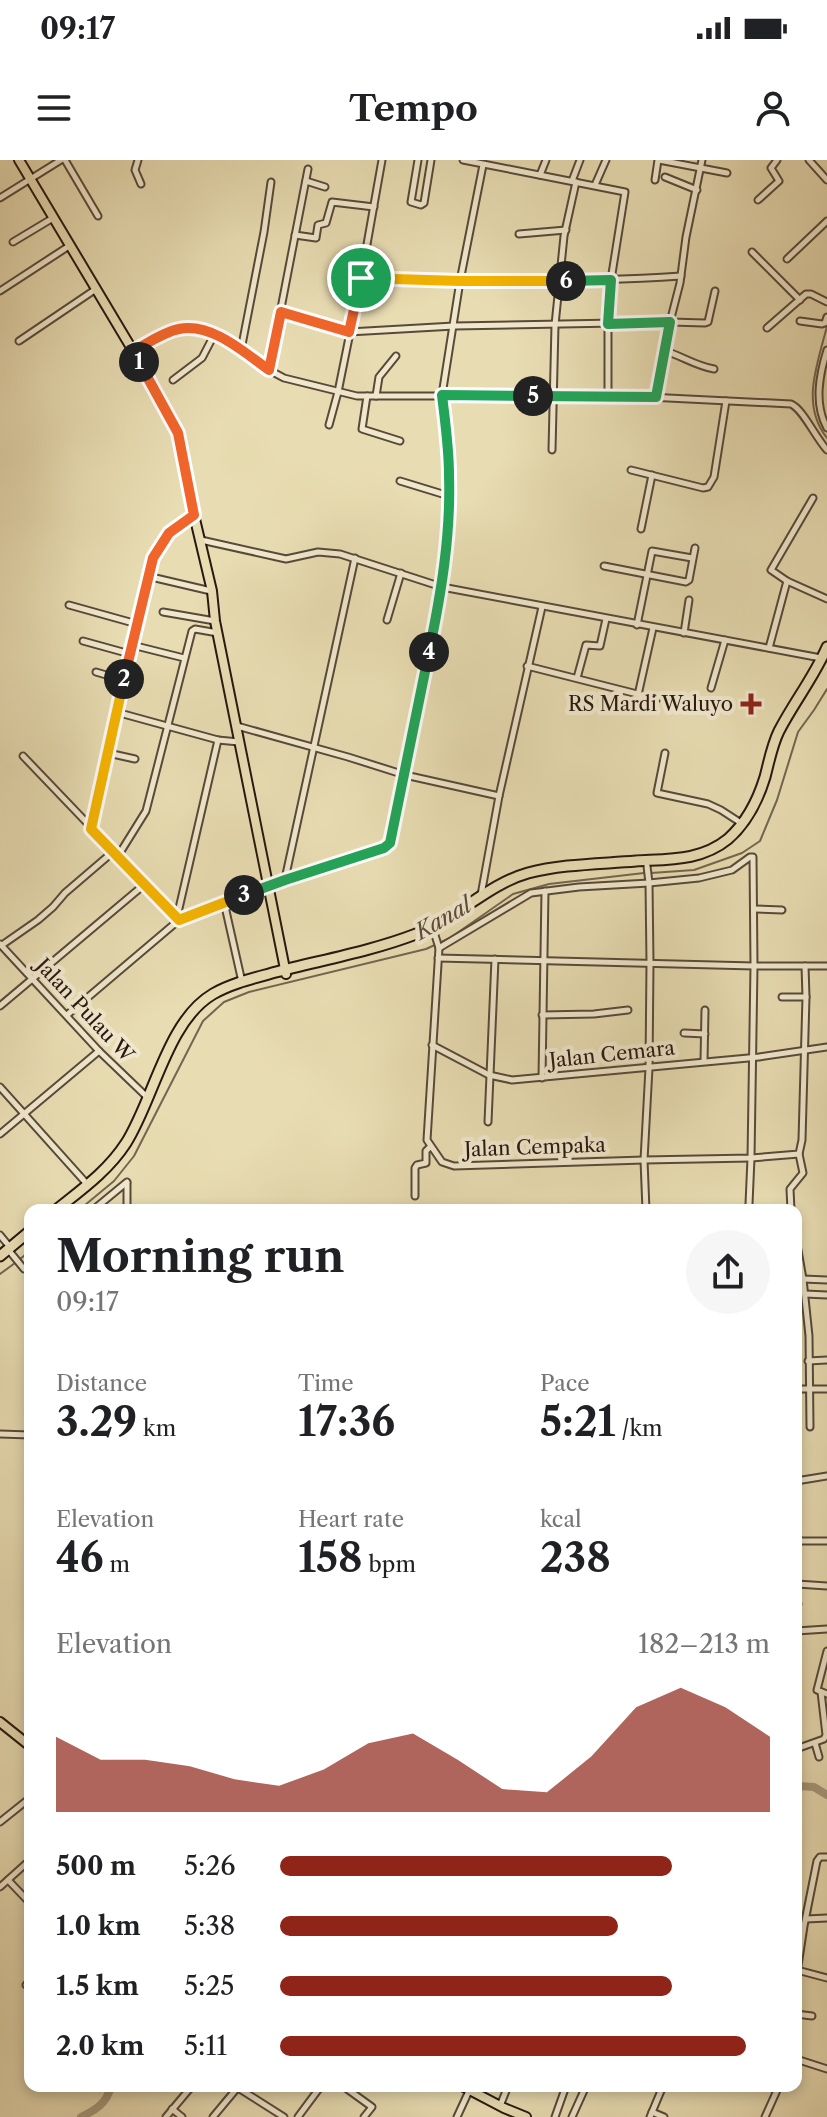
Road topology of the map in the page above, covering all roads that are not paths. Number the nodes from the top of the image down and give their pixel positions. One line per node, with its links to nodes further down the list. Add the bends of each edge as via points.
1 (19, 160): 21 (main road)
2 (63, 160): 21 (street); 34 (street)
3 (138, 160): 27 (street, via 135,170)
4 (382, 160): 33 (street)
5 (418, 160): 6 (street, via 411,202 421,205)
6 (431, 160)
7 (463, 160): 15 (street)
8 (546, 160): 19 (street)
9 (580, 160): 25 (street)
10 (606, 160): 28 (street)
11 (659, 160): 16 (street); 22 (street)
12 (702, 160): 16 (street)
13 (777, 160): 32 (street, via 771,168 779,181)
14 (809, 160): 23 (street)
15 (483, 165): 19 (street); 47 (street)
16 (701, 168): 18 (street); 30 (street)
17 (308, 169): 24 (street)
18 (727, 173)
19 (540, 175): 25 (street)
20 (665, 177): 30 (street)
21 (31, 180): 31 (street); 35 (main road)
22 (655, 180)
23 (827, 180)
24 (306, 181): 29 (street); 39 (street)
25 (574, 181): 28 (street); 37 (street)
26 (271, 182): 65 (street)
27 (141, 184)
28 (595, 185): 46 (street, via 626,193)
29 (325, 187)
30 (697, 190): 44 (street)
31 (0, 198)
32 (758, 200)
33 (374, 207): 39 (street, via 332,202 316,238); 45 (street)
34 (98, 216)
35 (53, 218): 40 (street); 41 (main road)
36 (827, 221): 43 (street)
37 (566, 230): 38 (street); 48 (street)
38 (519, 234)
39 (295, 235): 54 (street)
40 (13, 242)
41 (69, 246): 49 (main road); 50 (street)
42 (752, 252): 52 (street)
43 (787, 259)
44 (681, 276): 46 (street); 57 (street)
45 (361, 278): 47 (street); 62 (street)
46 (611, 280): 48 (street); 58 (street)
47 (460, 281): 48 (street); 60 (street)
48 (559, 281): 59 (street)
49 (96, 289): 64 (street); 67 (main road)
50 (0, 291)
51 (715, 291): 57 (street, via 707,323)
52 (800, 300): 53 (street, via 809,294); 61 (street)
53 (827, 302)
54 (281, 312): 62 (street); 71 (street)
55 (827, 317): 56 (street, via 822,324)
56 (800, 321)
57 (670, 322): 58 (street); 68 (street)
58 (608, 324): 59 (street); 78 (street)
59 (555, 325): 60 (street); 77 (street)
60 (454, 326): 62 (street); 74 (street)
61 (767, 328)
62 (349, 332): 73 (street)
63 (214, 335): 65 (street); 67 (street, via 178,329); 72 (street, via 202,358)
64 (19, 341)
65 (241, 350): 71 (street)
66 (827, 350): 82 (street, via 819,399)
67 (133, 351): 91 (main road, via 180,441)
68 (665, 351): 70 (street); 79 (street)
69 (396, 356): 76 (street, via 378,379)
70 (714, 369)
71 (269, 370): 73 (street)
72 (173, 380)
73 (338, 392): 75 (street); 81 (street)
74 (442, 395): 76 (street); 77 (street); 89 (street)
75 (367, 396): 76 (street); 83 (street, via 362,429)
76 (376, 396)
77 (552, 396): 78 (street); 84 (street)
78 (608, 396): 79 (street)
79 (656, 397): 80 (street)
80 (726, 401): 85 (street, via 794,405); 87 (street, via 711,484 703,488)
81 (329, 425)
82 (827, 428)
83 (400, 441)
84 (552, 450)
85 (827, 450)
86 (631, 470): 87 (street)
87 (652, 475): 92 (street)
88 (400, 481): 89 (street)
89 (449, 496): 102 (street)
90 (813, 498): 101 (street, via 771,570)
91 (194, 515): 93 (main road); 100 (street, via 169,533)
92 (641, 529)
93 (201, 540): 95 (street, via 276,558 328,552); 103 (main road)
94 (695, 548): 96 (street)
95 (355, 558): 98 (street); 137 (street)
96 (692, 558): 99 (street, via 653,550); 99 (street, via 687,582)
97 (604, 566): 99 (street)
98 (401, 573): 102 (street); 110 (street)
99 (647, 573): 113 (street)
100 (147, 576): 103 (street); 112 (street)
101 (787, 581): 104 (street); 121 (street)
102 (442, 587): 107 (street); 142 (street)
103 (212, 591): 111 (main road)
104 (827, 599)
105 (689, 600): 116 (street)
106 (69, 605): 112 (street)
107 (542, 607): 109 (street); 125 (street)
108 (163, 612): 111 (street)
109 (606, 619): 113 (street); 127 (street, via 600,646 586,645)
110 (387, 620)
111 (215, 621): 115 (main road)
112 (137, 624): 119 (street)
113 (637, 625): 114 (street)
114 (653, 628): 116 (street); 130 (street)
115 (218, 633): 123 (street, via 193,629); 134 (main road)
116 (684, 633): 117 (street)
117 (725, 640): 121 (street); 129 (street)
118 (83, 641): 122 (street)
119 (132, 645): 122 (street); 123 (street)
120 (827, 647): 124 (highway)
121 (769, 648): 124 (street)
122 (130, 654): 128 (street)
123 (184, 658): 133 (street)
124 (825, 659): 144 (highway, via 779,732 758,795); 148 (highway, via 785,731 762,802 740,836 708,858)
125 (527, 666): 127 (street); 143 (street)
126 (96, 672): 128 (street)
127 (577, 678): 130 (street)
128 (123, 680): 132 (street)
129 (711, 688)
130 (638, 695): 131 (street)
131 (657, 699)
132 (116, 712): 133 (street); 138 (street)
133 (169, 726): 135 (street); 146 (street, via 146,811)
134 (237, 726): 136 (main road); 137 (street)
135 (218, 740): 136 (street); 158 (street)
136 (239, 742): 152 (main road)
137 (313, 747): 142 (street); 149 (street)
138 (108, 753): 141 (street); 145 (street)
139 (665, 753): 144 (street, via 657,793 708,804)
140 (23, 756): 145 (street)
141 (135, 759)
142 (405, 775): 143 (street); 149 (street, via 389,844)
143 (499, 796): 154 (street)
144 (742, 824): 147 (highway, via 705,853)
145 (91, 829): 146 (street)
146 (116, 854): 151 (street); 160 (street)
147 (625, 865): 148 (highway); 154 (highway, via 528,873); 159 (highway, via 529,879 499,891)
148 (647, 868): 150 (street)
149 (285, 880): 152 (street)
150 (649, 881): 153 (street); 156 (street, via 719,874 752,857); 165 (street)
151 (145, 884): 158 (street); 170 (street)
152 (269, 886): 155 (street); 169 (main road)
153 (545, 891): 161 (street, via 525,896); 164 (street)
154 (481, 896): 169 (highway, via 413,936)
155 (224, 902): 158 (street); 171 (street)
156 (754, 909): 157 (street); 166 (street)
157 (782, 910)
158 (178, 919): 177 (street)
159 (435, 933): 161 (street); 169 (highway)
160 (1, 944): 170 (street, Jalan Pulau W)
161 (438, 946): 162 (street)
162 (438, 958): 163 (street); 181 (street)
163 (495, 959): 164 (street); 189 (street)
164 (545, 960): 165 (street); 178 (street)
165 (650, 963): 166 (street); 187 (street)
166 (754, 966): 167 (street); 185 (street)
167 (805, 966): 168 (street); 173 (street)
168 (827, 966)
169 (286, 972): 171 (highway); 188 (highway, via 227,992 203,1007)
170 (33, 978): 174 (street); 177 (street, Jalan Pulau W)
171 (242, 982): 188 (highway, via 212,994 190,1013)
172 (782, 997): 173 (street)
173 (806, 997): 184 (street)
174 (0, 1006)
175 (628, 1010): 178 (street)
176 (705, 1010): 180 (street)
177 (67, 1015): 183 (street, Jalan Pulau W)
178 (542, 1015): 190 (street)
179 (684, 1033): 180 (street)
180 (705, 1034): 186 (street)
181 (432, 1045): 189 (street, Jalan Cemara); 196 (street)
182 (827, 1047): 184 (street, Jalan Cemara)
183 (99, 1051): 192 (street, Jalan Pulau W); 193 (street)
184 (804, 1051): 185 (street, Jalan Cemara); 197 (street)
185 (752, 1057): 186 (street, Jalan Cemara); 198 (street)
186 (704, 1061): 187 (street, Jalan Cemara)
187 (649, 1068): 190 (street, Jalan Cemara); 199 (street)
188 (162, 1073): 192 (highway)
189 (489, 1075): 190 (street, Jalan Cemara); 194 (street)
190 (542, 1078)
191 (0, 1087): 193 (street)
192 (152, 1096): 200 (highway, via 116,1158); 203 (highway, via 121,1161)
193 (24, 1113): 195 (street); 200 (street)
194 (488, 1122)
195 (0, 1134)
196 (430, 1146): 199 (street, Jalan Cempaka, via 442,1162 454,1166); 201 (street, via 426,1163 415,1168)
197 (800, 1153): 198 (street, Jalan Cempaka); 208 (street, via 803,1173 790,1189)
198 (751, 1158): 199 (street, Jalan Cempaka); 207 (street)
199 (644, 1160): 206 (street)
200 (87, 1185): 202 (highway)
201 (415, 1196)
202 (63, 1204)
203 (71, 1204)
204 (100, 1204): 205 (street, via 127,1182)
205 (127, 1204)
206 (646, 1204)
207 (749, 1204)
208 (791, 1204)
209 (0, 1235): 212 (street)
210 (24, 1237): 212 (highway)
211 (24, 1242): 212 (highway)
212 (10, 1250): 213 (highway); 214 (street)
213 (0, 1258)
214 (24, 1269)
215 (802, 1274): 216 (street)
216 (803, 1279): 217 (street); 218 (street)
217 (827, 1280)
218 (805, 1294): 219 (street); 221 (street)
219 (827, 1295)
220 (827, 1360): 221 (street)
221 (808, 1361): 223 (street)
222 (802, 1389): 223 (street)
223 (808, 1389): 224 (street); 225 (street)
224 (827, 1389)
225 (810, 1427)
226 (0, 1434): 227 (street)
227 (24, 1435)
228 (827, 1476): 229 (street)
229 (802, 1480)
230 (802, 1541): 231 (street)
231 (827, 1541)
232 (802, 1584): 233 (street)
233 (827, 1586)
234 (827, 1629): 235 (street)
235 (802, 1631)
236 (827, 1651): 237 (street, via 817,1690)
237 (824, 1693): 240 (street, via 826,1735)
238 (0, 1722): 239 (main road)
239 (24, 1741)
240 (815, 1743): 241 (street); 242 (street)
241 (802, 1747)
242 (819, 1757)
243 (24, 1803): 244 (street)
244 (0, 1822)
245 (827, 1857): 251 (street, via 817,1861)
246 (24, 1865): 247 (street)
247 (8, 1880): 248 (street); 249 (street)
248 (0, 1887)
249 (24, 1897)
250 (827, 1918): 251 (street)
251 (806, 1919): 252 (street)
252 (804, 1926): 253 (street)
253 (802, 1939)
254 (802, 1971): 255 (street)
255 (827, 1978)
256 (802, 2015): 257 (street)
257 (812, 2016)
258 (802, 2061): 259 (street)
259 (827, 2069)
260 (187, 2092): 271 (street)
261 (233, 2092): 276 (street)
262 (245, 2092): 277 (street)
263 (317, 2092): 278 (street)
264 (351, 2092): 279 (street, via 372,2107)
265 (465, 2092): 280 (street)
266 (472, 2092): 272 (main road)
267 (564, 2092): 282 (street)
268 (583, 2092): 283 (street)
269 (660, 2092): 273 (street)
270 (776, 2092): 285 (street)
271 (172, 2109): 274 (street); 275 (street)
272 (501, 2110): 281 (main road)
273 (651, 2114): 284 (street)
274 (166, 2117)
275 (182, 2117)
276 (213, 2117)
277 (284, 2117)
278 (298, 2117)
279 (364, 2117)
280 (457, 2117)
281 (526, 2117)
282 (555, 2117)
283 (572, 2117)
284 (664, 2117)
285 (765, 2117)

